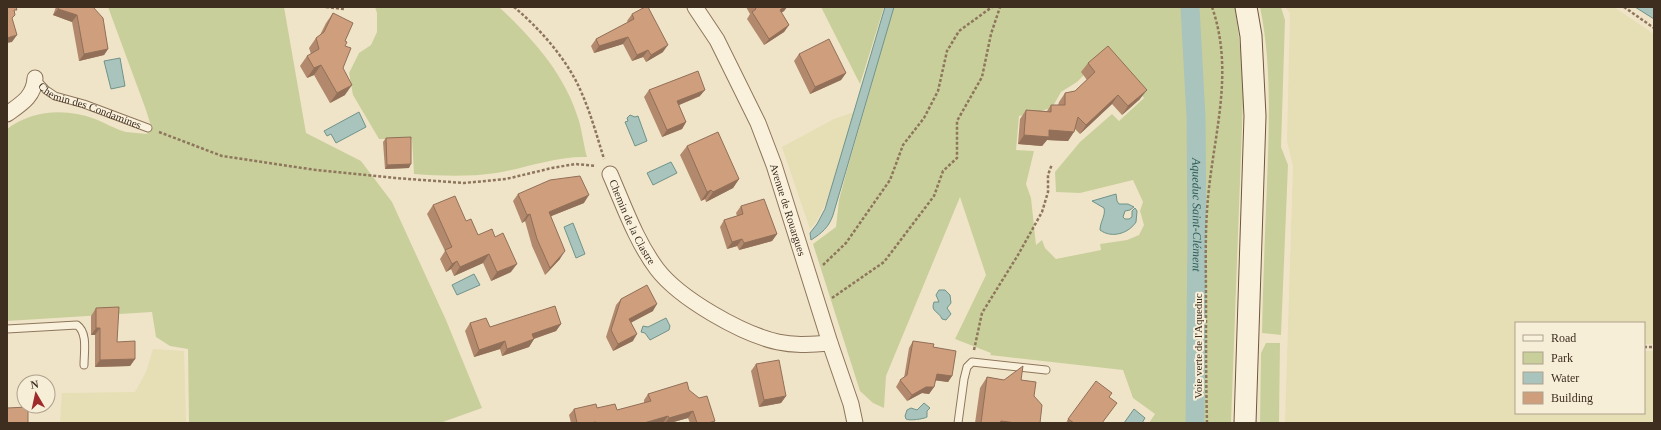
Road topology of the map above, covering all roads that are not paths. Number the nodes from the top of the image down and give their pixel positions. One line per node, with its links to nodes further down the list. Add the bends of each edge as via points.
1 (695, 7): 8 (street, Avenue de Rouargues, via 717,40 758,123 774,165)
2 (1246, 7): 13 (street, via 1251,36 1255,116)
3 (35, 78): 4 (street, Chemin des Condamines, via 28,99); 5 (lane, Chemin des Condamines, via 55,96)
4 (7, 114)
5 (148, 128)
6 (610, 174): 8 (street, Chemin de la Clastre, via 643,247 658,270 682,292 714,316 761,337 805,345)
7 (7, 328): 9 (lane, via 77,325 84,333)
8 (830, 343): 11 (street, Avenue de Rouargues)
9 (84, 365)
10 (1046, 370): 12 (lane, via 972,362 967,366 964,379)
11 (855, 423)
12 (958, 423)
13 (1245, 423)

